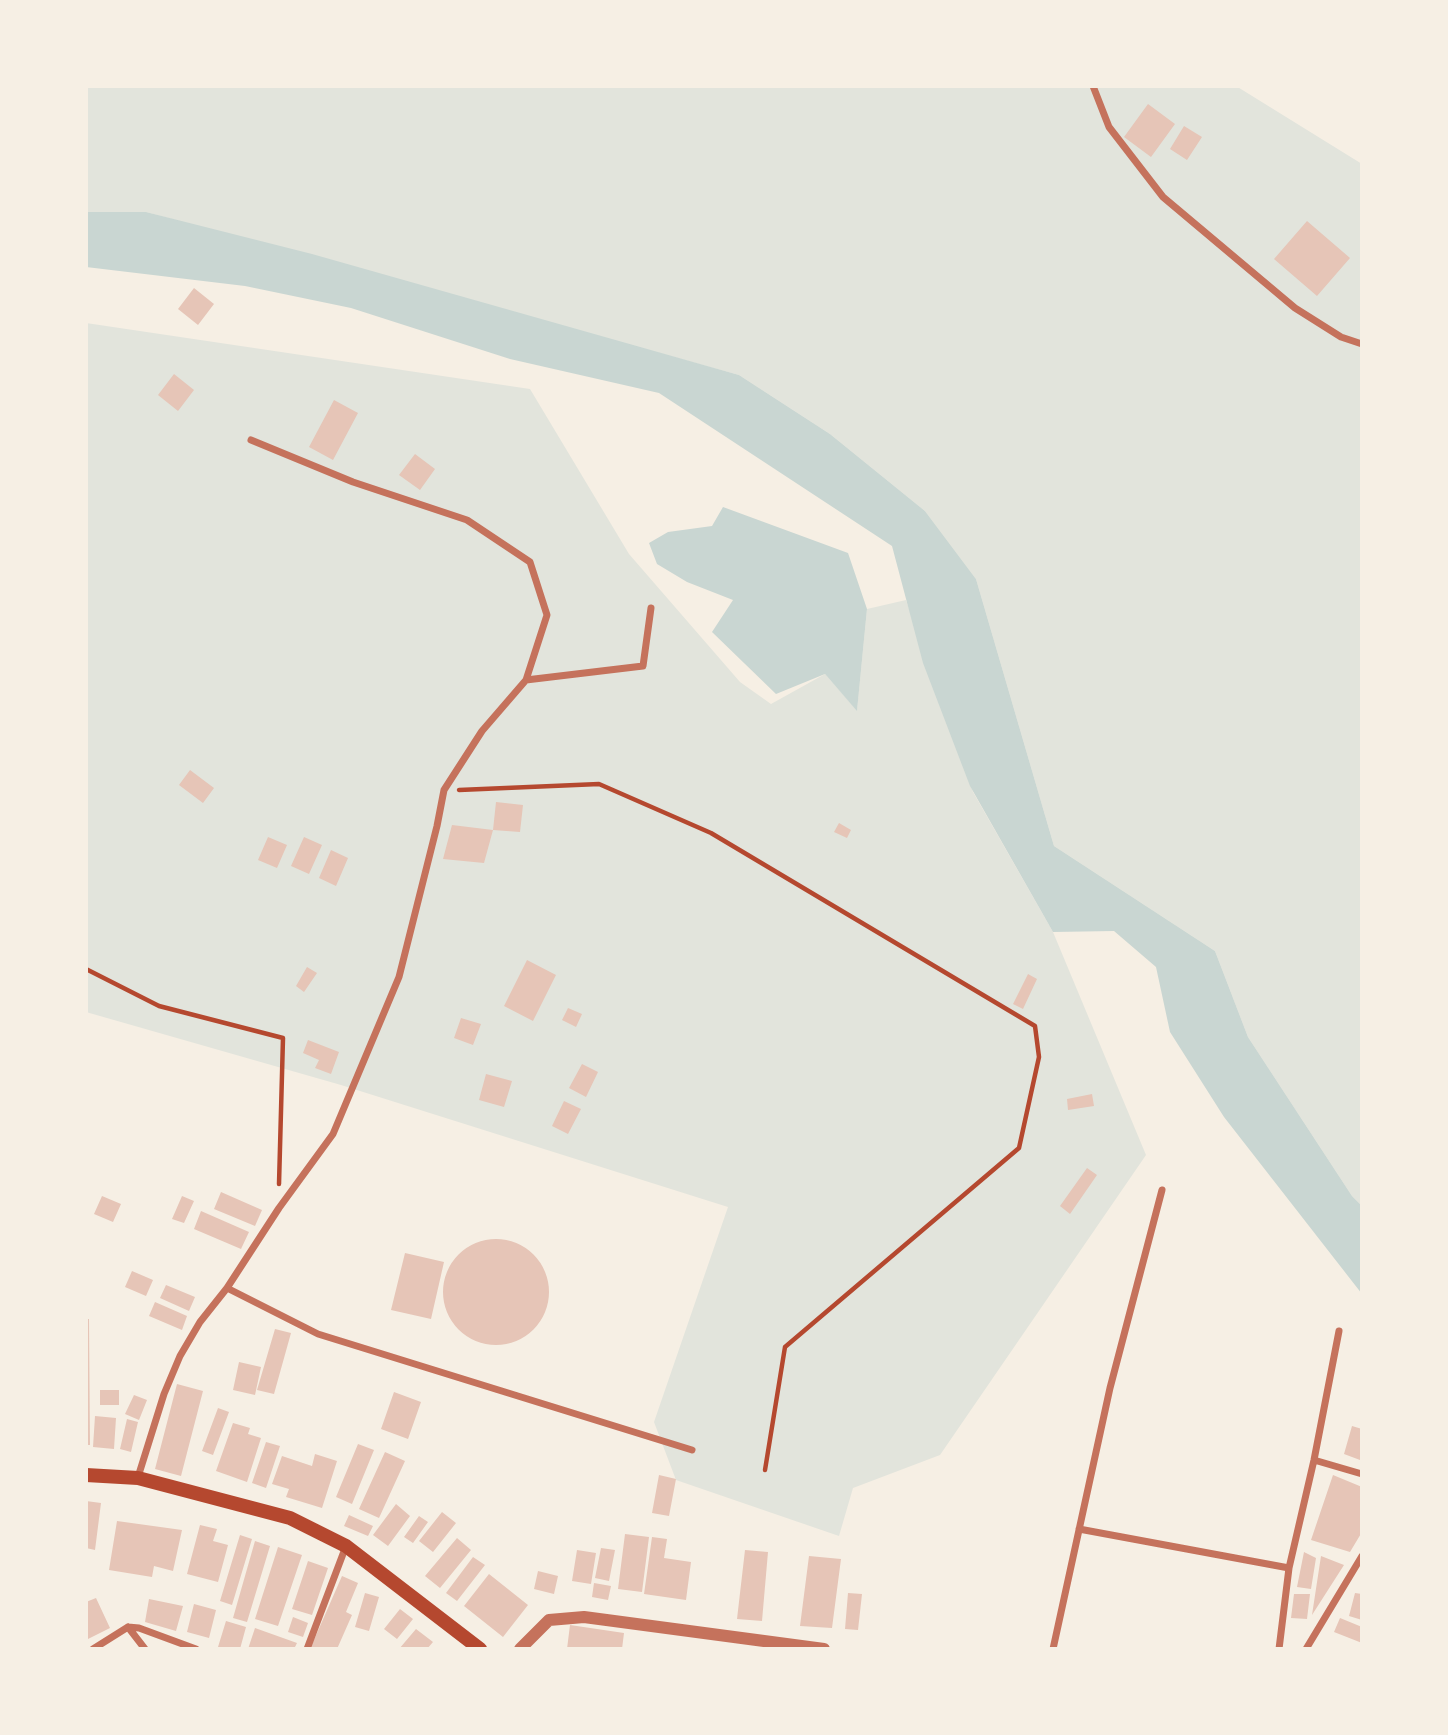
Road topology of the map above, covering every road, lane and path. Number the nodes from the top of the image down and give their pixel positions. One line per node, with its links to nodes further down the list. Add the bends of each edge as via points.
1 (1093, 86): 2 (street, via 1110,127 1163,197 1295,308 1341,337)
2 (1362, 344)
3 (251, 440): 5 (street, via 353,482 467,520 530,562 547,615)
4 (651, 608): 5 (street, via 643,666)
5 (526, 680): 6 (street, via 482,731)
6 (444, 790): 9 (street, via 399,977 333,1134); 14 (path, via 600,784 711,832 1035,1026 1039,1057 1018,1148 785,1347)
7 (86, 969): 9 (path, via 159,1006 283,1038)
8 (1162, 1190): 18 (street)
9 (279, 1208): 10 (street)
10 (226, 1288): 12 (street, via 318,1334); 17 (street, via 180,1356 163,1394)
11 (1339, 1331): 13 (street)
12 (692, 1450)
13 (1314, 1460): 15 (street); 21 (street)
14 (765, 1470)
15 (1362, 1474)
16 (86, 1475): 17 (main road)
17 (138, 1478): 19 (main road, via 290,1518)
18 (1079, 1529): 21 (street); 30 (street)
19 (346, 1546): 26 (street); 27 (main road)
20 (1362, 1556): 32 (street)
21 (1289, 1568): 31 (street)
22 (128, 1627): 23 (street); 24 (street); 25 (street)
23 (93, 1649)
24 (145, 1649)
25 (196, 1649)
26 (307, 1649)
27 (480, 1649)
28 (520, 1649): 29 (street, via 548,1620 584,1617)
29 (824, 1649)
30 (1053, 1649)
31 (1279, 1649)
32 (1306, 1649)

